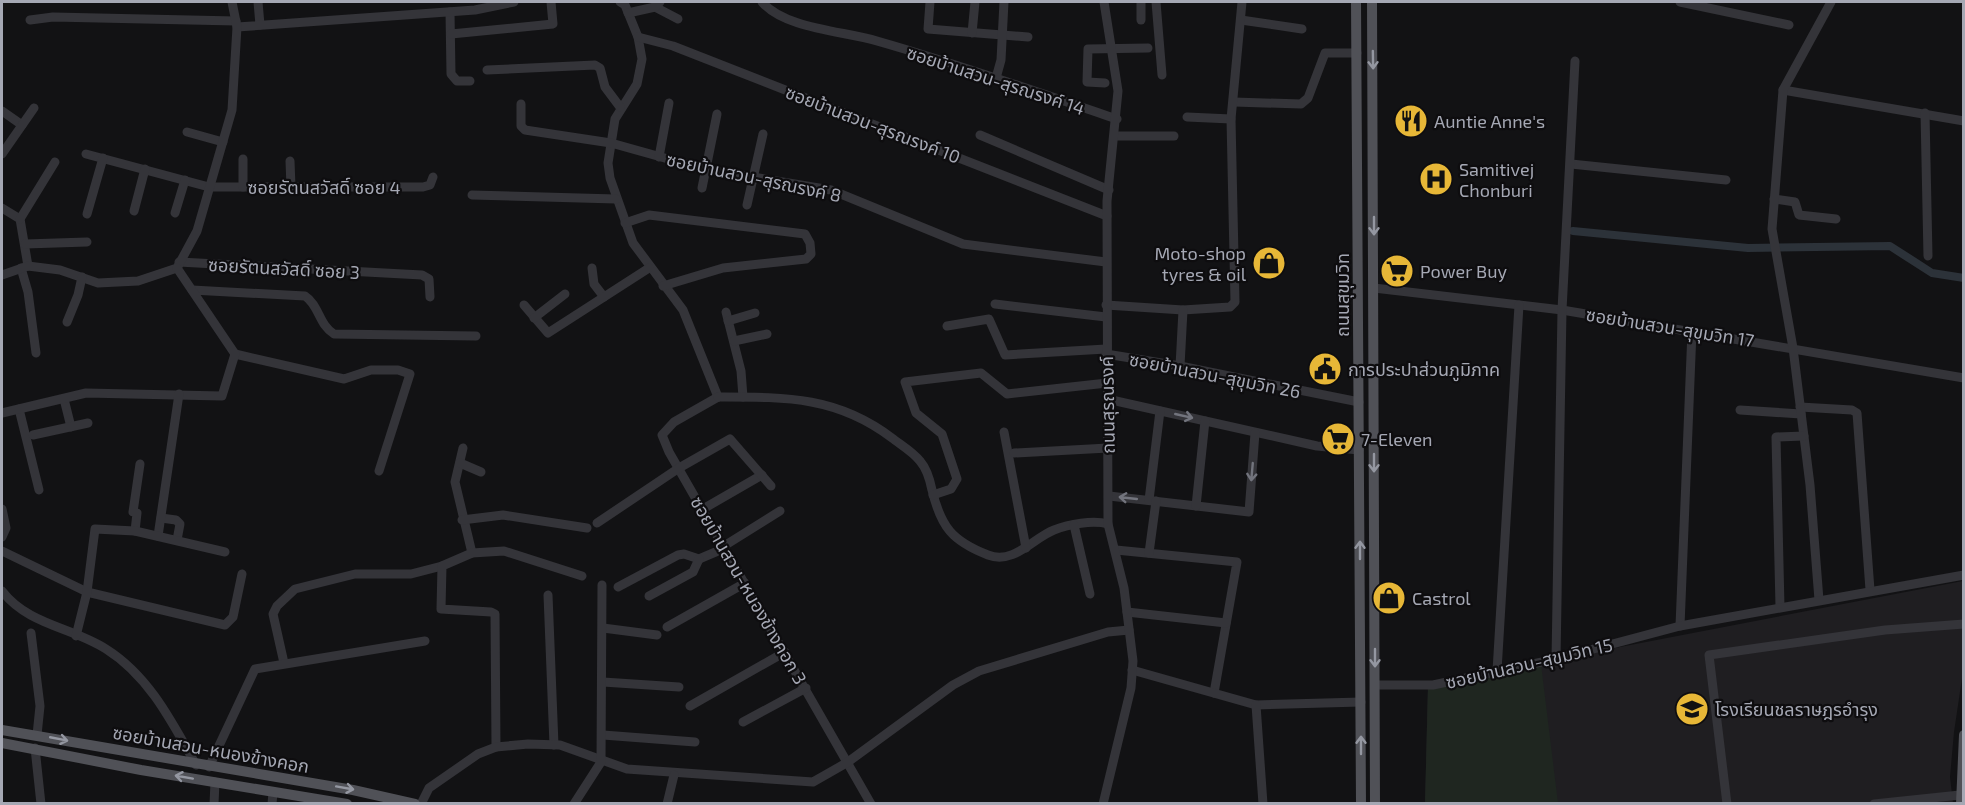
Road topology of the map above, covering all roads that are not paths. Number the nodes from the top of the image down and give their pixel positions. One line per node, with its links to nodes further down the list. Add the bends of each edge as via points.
1 (232, 2): 25 (street)
2 (258, 2): 27 (street)
3 (513, 2): 19 (street)
4 (551, 2): 30 (street, via 553,24)
5 (621, 2): 20 (street)
6 (762, 2): 40 (street, ซอยบ้านสวน-สุรณรงค์ 14, via 773,12 804,24 876,40)
7 (930, 2): 29 (street, via 928,29)
8 (975, 2): 29 (street)
9 (1004, 2): 31 (street)
10 (1104, 2): 34 (street, ถนนสุรณรงค์)
11 (1140, 2): 23 (street)
12 (1156, 2): 39 (street)
13 (1242, 2): 24 (street)
14 (1356, 2): 36 (main road, ถนนสุขุมวิท)
15 (1372, 2): 106 (main road, ถนนสุขุมวิท, one-way to 106)
16 (1680, 2): 26 (street)
17 (1831, 2): 43 (street)
18 (657, 4): 20 (street); 22 (street)
19 (450, 12): 27 (street); 30 (street)
20 (628, 14): 32 (street)
21 (30, 20): 25 (street, via 53,17)
22 (678, 20)
23 (1141, 20)
24 (1241, 20): 28 (street); 44 (street)
25 (237, 24): 27 (street); 62 (street, via 232,110)
26 (1789, 25)
27 (260, 26)
28 (1302, 30)
29 (972, 33): 31 (street)
30 (451, 34): 41 (street, via 451,74 457,81)
31 (1002, 35): 33 (street); 40 (street)
32 (638, 37): 47 (street, via 641,71 637,84); 91 (street, ซอยบ้านสวน-สุรณรงค์ 10, via 684,50)
33 (1028, 37)
34 (1112, 48): 35 (street); 42 (street, via 1088,49 1087,82); 53 (street, ถนนสุรณรงค์)
35 (1148, 48)
36 (1357, 53): 44 (street, via 1325,53 1308,98 1301,104); 138 (main road, ถนนสุขุมวิท)
37 (1575, 62): 71 (street)
38 (487, 70): 47 (street, via 595,65)
39 (1162, 75)
40 (996, 78): 53 (street, ซอยบ้านสวน-สุรณรงค์ 14)
41 (470, 81)
42 (1105, 83)
43 (1783, 90): 50 (street); 85 (street)
44 (1234, 102): 54 (street)
45 (669, 103): 66 (street)
46 (521, 104): 63 (street, ซอยบ้านสวน-สุรณรงค์ 8, via 521,126 525,130)
47 (620, 107): 63 (street)
48 (34, 108): 56 (street)
49 (2, 111): 56 (street)
50 (1925, 113): 55 (street); 97 (street)
51 (717, 114): 73 (street)
52 (1187, 117): 54 (street)
53 (1117, 119): 60 (street, ถนนสุรณรงค์)
54 (1231, 119): 115 (street, via 1235,302 1230,307)
55 (1964, 121)
56 (22, 125): 64 (street)
57 (187, 132): 62 (street)
58 (763, 134): 75 (street)
59 (980, 135): 82 (street)
60 (1115, 136): 61 (street); 82 (street, ถนนสุรณรงค์)
61 (1174, 136)
62 (223, 142): 78 (street)
63 (611, 143): 66 (street, ซอยบ้านสวน-สุรณรงค์ 8); 84 (street, via 608,163)
64 (2, 154)
65 (86, 154): 67 (street, ซอยรัตนสวัสดิ์ ซอย 4)
66 (659, 157): 73 (street, ซอยบ้านสวน-สุรณรงค์ 8)
67 (103, 158): 72 (street, ซอยรัตนสวัสดิ์ ซอย 4); 90 (street)
68 (243, 159): 79 (street)
69 (290, 161): 80 (street)
70 (55, 162): 92 (street)
71 (1571, 164): 77 (street); 116 (street)
72 (144, 169): 76 (street, ซอยรัตนสวัสดิ์ ซอย 4); 88 (street)
73 (704, 169): 75 (street, ซอยบ้านสวน-สุรณรงค์ 8); 81 (street)
74 (433, 177): 80 (street, ซอยรัตนสวัสดิ์ ซอย 4, via 430,185 423,187)
75 (752, 178): 86 (street); 98 (street, ซอยบ้านสวน-สุรณรงค์ 8, via 831,190 963,244)
76 (185, 180): 78 (street, ซอยรัตนสวัสดิ์ ซอย 4); 89 (street)
77 (1726, 180)
78 (209, 187): 79 (street, ซอยรัตนสวัสดิ์ ซอย 4); 99 (street, via 197,231)
79 (243, 187): 80 (street, ซอยรัตนสวัสดิ์ ซอย 4)
80 (291, 187)
81 (702, 188)
82 (1109, 190): 91 (street, ถนนสุรณรงค์)
83 (472, 195): 84 (street)
84 (616, 199): 94 (street)
85 (1774, 199): 93 (street, via 1795,202 1799,214); 126 (street, via 1774,241)
86 (747, 205)
87 (2, 208): 92 (street)
88 (134, 212)
89 (175, 213)
90 (87, 214)
91 (1107, 216): 98 (street, ถนนสุรณรงค์)
92 (20, 219): 96 (street)
93 (1836, 219)
94 (625, 223): 102 (street); 105 (street, via 649,215 805,234 810,243 811,254 806,259 723,268)
95 (87, 242): 96 (street)
96 (25, 244): 100 (street)
97 (1928, 255)
98 (1106, 262): 113 (street, ถนนสุรณรงค์)
99 (178, 265): 104 (street, via 138,281 98,283); 107 (street); 109 (street, ซอยรัตนสวัสดิ์ ซอย 3, via 426,275)
100 (25, 267): 103 (street); 104 (street, via 60,270); 128 (street)
101 (592, 268): 110 (street, via 594,284)
102 (649, 268): 105 (street); 110 (street)
103 (2, 275)
104 (82, 277): 120 (street)
105 (663, 286): 134 (street, via 683,309)
106 (1374, 288): 114 (street, ซอยบ้านสวน-สุขุมวิท 17); 221 (main road, ถนนสุขุมวิท, one-way to 221)
107 (192, 290): 124 (street, via 305,296 334,334); 129 (street)
108 (565, 294): 119 (street)
109 (430, 297)
110 (604, 297): 119 (street, via 548,333)
111 (995, 303): 118 (street)
112 (524, 305): 119 (street)
113 (1106, 305): 115 (street); 118 (street, ถนนสุรณรงค์)
114 (1519, 305): 116 (street, ซอยบ้านสวน-สุขุมวิท 17); 219 (street)
115 (1183, 310): 130 (street)
116 (1562, 310): 122 (street, ซอยบ้านสวน-สุขุมวิท 17); 216 (street)
117 (754, 313): 125 (street, via 727,316)
118 (1106, 317): 127 (street, ถนนสุรณรงค์)
119 (534, 318)
120 (67, 322)
121 (947, 326): 127 (street, ซอยบ้านสวน-สุขุมวิท 26, via 990,320 1005,355)
122 (1692, 331): 126 (street, ซอยบ้านสวน-สุขุมวิท 17); 207 (street)
123 (767, 334): 125 (street)
124 (476, 336)
125 (734, 341): 135 (street)
126 (1793, 348): 131 (street, ซอยบ้านสวน-สุขุมวิท 17); 141 (street)
127 (1106, 351): 130 (street, ซอยบ้านสวน-สุขุมวิท 26); 132 (street, ถนนสุรณรงค์)
128 (36, 353)
129 (235, 354): 133 (street, via 222,396); 158 (street, via 344,379 371,370 410,374)
130 (1180, 366): 138 (street, ซอยบ้านสวน-สุขุมวิท 26)
131 (1964, 378)
132 (1107, 383): 137 (street, ถนนสุรณรงค์); 163 (street, via 1007,394 981,372 905,382 913,408 942,434 957,479 951,489)
133 (179, 394): 136 (street, via 86,393); 170 (street)
134 (718, 397): 135 (street); 157 (street, ซอยบ้านสวน-หนองข้างคอก 3, via 675,422 662,435)
135 (743, 397): 163 (street, via 828,403 869,420 921,461)
136 (64, 399): 139 (street); 146 (street)
137 (1107, 399): 142 (street); 152 (street, ถนนสุรณรงค์)
138 (1359, 402): 153 (main road, ถนนสุขุมวิท)
139 (19, 409): 143 (street); 162 (street)
140 (1740, 410): 141 (street)
141 (1801, 410): 150 (street); 195 (street, via 1857,413)
142 (1161, 411): 144 (street, one-way to 144); 165 (street)
143 (2, 413)
144 (1206, 421): 148 (street); 166 (street)
145 (88, 423): 146 (street)
146 (70, 427): 149 (street)
147 (1004, 432): 181 (street)
148 (1255, 433): 153 (street); 166 (street, one-way to 166, via 1249,512)
149 (33, 435)
150 (1804, 436): 201 (street); 203 (street, via 1776,436)
151 (463, 448): 155 (street)
152 (1108, 448): 154 (street); 164 (street, ถนนสุรณรงค์)
153 (1359, 450): 225 (main road, ถนนสุขุมวิท, one-way to 153)
154 (1014, 453)
155 (460, 463): 159 (street); 171 (street, via 455,482)
156 (140, 464): 176 (street, via 133,512 137,513)
157 (679, 468): 160 (street, via 730,439); 168 (street, ซอยบ้านสวน-หนองข้างคอก 3); 172 (street)
158 (379, 471)
159 (481, 472)
160 (762, 475): 161 (street); 168 (street)
161 (771, 486)
162 (39, 490)
163 (933, 495): 181 (street, via 938,516 950,534 990,556 1003,557)
164 (1109, 496): 165 (street, one-way to 164); 173 (street, ถนนสุรณรงค์)
165 (1152, 501): 166 (street); 186 (street)
166 (1196, 506)
167 (2, 509): 178 (street, via 6,528)
168 (703, 509): 180 (street, ซอยบ้านสวน-หนองข้างคอก 3)
169 (780, 511): 180 (street)
170 (161, 518): 177 (street); 179 (street, via 180,524)
171 (462, 520): 175 (street, via 502,515); 185 (street)
172 (597, 523)
173 (1108, 524): 174 (street, via 1098,521); 182 (street, ถนนสุรณรงค์)
174 (1074, 525): 181 (street, via 1054,530); 198 (street)
175 (587, 528)
176 (135, 531): 177 (street); 197 (street, via 95,529)
177 (158, 536): 179 (street)
178 (2, 537)
179 (177, 540): 184 (street)
180 (724, 547): 187 (street); 192 (street, ซอยบ้านสวน-หนองข้างคอก 3)
181 (1026, 548)
182 (1116, 550): 186 (street); 204 (street, ถนนสุรณรงค์)
183 (2, 551): 197 (street)
184 (225, 552)
185 (472, 553): 188 (street); 191 (street, via 504,551)
186 (1149, 553): 205 (street, via 1237,562)
187 (699, 559): 194 (street, via 678,555); 200 (street, via 693,572)
188 (442, 566): 217 (street, via 411,574 355,574 295,589 273,614); 236 (street, via 441,609 495,614)
189 (242, 574): 197 (street, via 233,617 225,625)
190 (1964, 575): 195 (street, ซอยบ้านสวน-สุขุมวิท 15)
191 (582, 576)
192 (745, 583): 208 (street); 215 (street, ซอยบ้านสวน-หนองข้างคอก 3)
193 (602, 585): 209 (street)
194 (618, 587)
195 (1870, 591): 201 (street, ซอยบ้านสวน-สุขุมวิท 15)
196 (2, 592): 202 (street); 213 (street, via 36,619)
197 (87, 592): 213 (street)
198 (1090, 594)
199 (548, 595): 235 (street)
200 (649, 596)
201 (1819, 600): 203 (street, ซอยบ้านสวน-สุขุมวิท 15)
202 (2, 605)
203 (1780, 608): 207 (street, ซอยบ้านสวน-สุขุมวิท 15)
204 (1127, 612): 205 (street); 210 (street, ถนนสุรณรงค์)
205 (1226, 623): 224 (street)
206 (1964, 624): 260 (street, via 1885,630 1709,655)
207 (1680, 626): 216 (street, ซอยบ้านสวน-สุขุมวิท 15)
208 (667, 627)
209 (603, 628): 212 (street); 220 (street)
210 (1129, 630): 218 (street, ถนนสุรณรงค์); 239 (street, via 979,671 952,685)
211 (31, 633): 230 (street, via 40,706)
212 (657, 635)
213 (76, 636): 240 (street, via 105,648 162,702)
214 (425, 641): 217 (street)
215 (785, 652): 223 (street, ซอยบ้านสวน-หนองข้างคอก 3); 227 (street)
216 (1556, 660): 219 (street, ซอยบ้านสวน-สุขุมวิท 15)
217 (284, 663): 241 (street, via 253,671)
218 (1132, 670): 224 (street); 256 (street, ถนนสุรณรงค์)
219 (1497, 671): 221 (street, ซอยบ้านสวน-สุขุมวิท 15, via 1433,685)
220 (603, 682): 222 (street); 231 (street)
221 (1375, 686): 259 (main road, ถนนสุขุมวิท)
222 (679, 687)
223 (806, 688): 228 (street); 239 (street, ซอยบ้านสวน-หนองข้างคอก 3)
224 (1214, 693): 226 (street)
225 (1361, 702): 226 (street); 258 (main road, ถนนสุขุมวิท, one-way to 225)
226 (1256, 705): 257 (street)
227 (690, 706)
228 (743, 722)
229 (2, 730): 230 (main road, ซอยบ้านสวน-หนองข้างคอก)
230 (37, 735): 240 (main road, ซอยบ้านสวน-หนองข้างคอก, one-way to 240)
231 (603, 735): 233 (street); 238 (street)
232 (1964, 735): 246 (main road)
233 (695, 742)
234 (2, 743): 237 (main road, ซอยบ้านสวน-หนองข้างคอก)
235 (554, 744): 236 (street); 238 (street)
236 (496, 747): 252 (street, via 470,759 429,788)
237 (35, 748): 244 (main road, ซอยบ้านสวน-หนองข้างคอก, one-way to 237); 247 (street)
238 (601, 762): 242 (street, via 627,770); 253 (street)
239 (848, 762): 242 (street, via 813,782); 255 (street, ซอยบ้านสวน-หนองข้างคอก 3)
240 (196, 765): 241 (main road, ซอยบ้านสวน-หนองข้างคอก)
241 (209, 767): 243 (main road, ซอยบ้านสวน-หนองข้างคอก)
242 (674, 775): 254 (street)
243 (287, 778): 245 (main road); 251 (main road, ซอยบ้านสวน-หนองข้างคอก, one-way to 251)
244 (215, 782): 245 (main road, ซอยบ้านสวน-หนองข้างคอก); 248 (street)
245 (278, 792): 249 (street); 250 (main road, ซอยบ้านสวน-หนองข้างคอก)
246 (1960, 799): 261 (street)
247 (41, 804)
248 (214, 804)
249 (272, 804)
250 (347, 804)
251 (415, 804)
252 (421, 804)
253 (574, 804)
254 (667, 804)
255 (871, 804)
256 (1103, 804)
257 (1263, 804)
258 (1361, 804)
259 (1375, 804)
260 (1727, 804)
261 (1874, 804)

